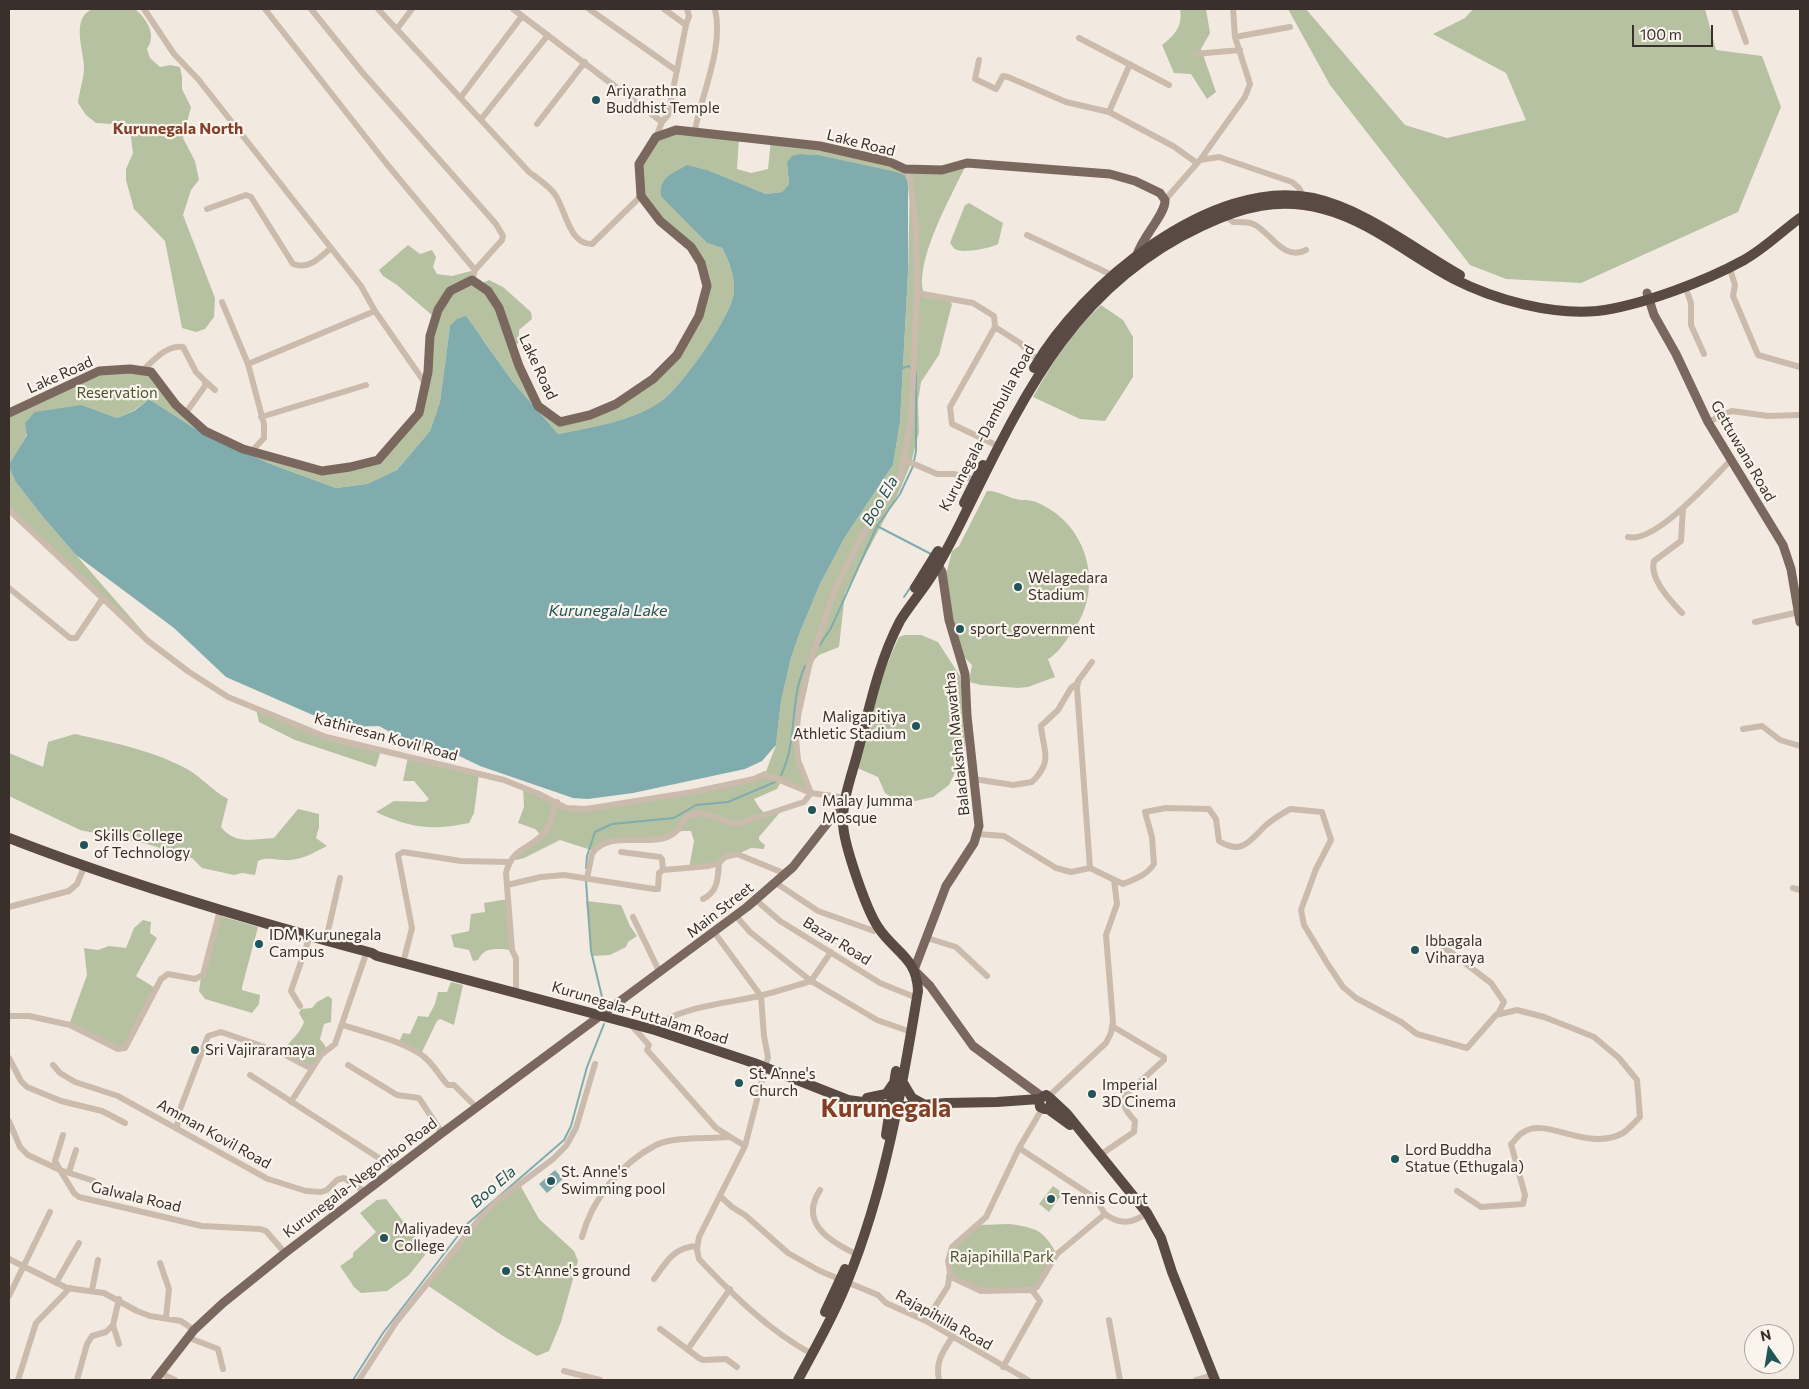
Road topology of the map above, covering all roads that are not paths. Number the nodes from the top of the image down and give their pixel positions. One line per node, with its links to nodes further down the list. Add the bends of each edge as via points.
1 (144, 9): 44 (street, via 174,54 198,79)
2 (265, 9): 48 (street, via 386,164)
3 (311, 9): 48 (street, via 496,224 502,240)
4 (378, 9): 16 (street)
5 (412, 9): 16 (street)
6 (513, 9): 13 (street)
7 (589, 9): 26 (street)
8 (664, 9): 14 (street)
9 (687, 9): 14 (street)
10 (715, 9): 33 (street, via 718,23 716,42)
11 (1233, 9): 18 (street)
12 (1736, 9): 20 (street)
13 (522, 16): 17 (street); 28 (street)
14 (686, 25): 26 (street)
15 (1290, 27): 18 (street)
16 (397, 29): 28 (street)
17 (548, 35): 24 (street); 30 (street)
18 (1235, 37): 21 (street)
19 (1079, 38): 25 (street)
20 (1746, 42)
21 (1240, 50): 22 (street); 35 (street, via 1249,79 1245,97)
22 (1195, 54)
23 (979, 60): 29 (street, via 973,77 996,89 1003,76 1066,102)
24 (585, 62): 31 (street); 32 (street)
25 (1130, 64): 27 (street); 29 (street)
26 (677, 71): 31 (street, via 668,115)
27 (1169, 86)
28 (461, 97): 30 (street)
29 (1109, 112): 35 (street)
30 (482, 118): 37 (street, via 530,172 555,194 577,240 585,244 592,244)
31 (662, 122): 34 (street)
32 (537, 124)
33 (695, 130): 34 (main road, Lake Road, via 676,130); 36 (main road, Lake Road, via 820,146 890,162)
34 (656, 137): 37 (main road, via 639,164)
35 (1199, 161): 38 (street); 39 (street, via 1219,157 1292,182)
36 (905, 169): 38 (main road, Lake Road, via 942,170 967,164 1110,174 1135,181 1160,193); 53 (street, via 910,179 916,230)
37 (641, 196): 51 (main road, Lake Road, via 660,221 691,247 701,263 707,286 699,316 677,355 653,379 616,404 590,415 560,422 548,415 538,406 519,366 499,308 488,291)
38 (1165, 200): 46 (main road, via 1163,210 1144,238)
39 (1305, 200): 41 (highway, Kurunegala-Dambulla Road, via 1256,205); 46 (highway, Kurunegala-Dambulla Road, via 1271,196 1232,205 1190,223); 54 (highway, Kurunegala-Dambulla Road, via 1338,213 1451,278 1496,296 1577,312 1615,308)
40 (208, 209): 44 (street, via 246,195 252,197 293,264 300,267 312,264)
41 (1225, 215): 45 (street, via 1233,222 1251,223 1286,252); 46 (highway, Kurunegala-Dambulla Road)
42 (1800, 218): 47 (highway, Kurunegala-Dambulla Road, via 1745,260)
43 (1027, 236): 50 (street)
44 (331, 248): 56 (street, via 361,286)
45 (1306, 250)
46 (1140, 258): 50 (highway, Kurunegala-Dambulla Road); 59 (highway, Kurunegala-Dambulla Road, via 1079,317)
47 (1729, 266): 49 (highway, Kurunegala-Dambulla Road); 61 (street, via 1735,285 1733,296 1758,355)
48 (475, 270): 51 (street)
49 (1715, 273): 52 (highway, Kurunegala-Dambulla Road); 54 (highway, Kurunegala-Dambulla Road)
50 (1112, 275): 59 (highway, Kurunegala-Dambulla Road, via 1051,340)
51 (472, 280): 64 (main road, via 450,291 438,310 430,336)
52 (1685, 286): 54 (highway, Kurunegala-Dambulla Road); 58 (street, via 1691,304 1691,325)
53 (917, 293): 57 (street, via 973,303 994,316); 75 (street)
54 (1647, 295): 71 (main road, Gettuwana Road)
55 (222, 302): 60 (street)
56 (375, 311): 60 (street); 64 (street)
57 (995, 327): 59 (street, via 1020,343); 72 (street, via 950,407 952,424)
58 (1704, 354)
59 (1041, 363): 72 (highway, Kurunegala-Dambulla Road)
60 (248, 364): 70 (street)
61 (1800, 367)
62 (142, 371): 63 (street, via 167,350 183,347 196,372); 67 (main road, Lake Road, via 99,372); 68 (main road, via 151,372)
63 (205, 381): 66 (street); 68 (street, via 205,386)
64 (425, 384): 73 (main road, via 419,412 378,460 322,470)
65 (366, 385): 70 (street)
66 (215, 390)
67 (9, 413)
68 (185, 414): 73 (main road, via 205,431)
69 (1800, 415): 71 (street, via 1768,416 1732,410)
70 (262, 417): 73 (street, via 264,438)
71 (1708, 422): 74 (main road, Gettuwana Road)
72 (997, 446): 76 (highway, Kurunegala-Dambulla Road)
73 (251, 452)
74 (1731, 460): 77 (street); 83 (main road, Gettuwana Road, via 1786,551)
75 (911, 462): 76 (street, via 937,474 954,474); 92 (street, via 862,535 834,589 808,666 796,739 798,760)
76 (979, 481): 80 (highway, Kurunegala-Dambulla Road)
77 (1682, 508): 79 (street, via 1656,530); 84 (street, via 1681,541 1654,561 1653,566 1660,585)
78 (9, 510): 82 (street, Kathiresan Kovil Road)
79 (1628, 537)
80 (935, 563): 91 (main road, Baladaksha Mawatha, via 944,577 952,631 965,674); 93 (highway, Kurunegala-Dambulla Road, via 886,652)
81 (9, 588): 82 (street, via 70,638 76,638 85,627)
82 (102, 598): 94 (street, Kathiresan Kovil Road, via 158,649 228,697 326,738 504,780)
83 (1799, 612): 85 (street); 86 (main road, Gettuwana Road)
84 (1682, 613)
85 (1755, 622)
86 (1800, 622)
87 (1092, 662): 88 (street)
88 (1078, 683): 91 (street, via 1041,726 1046,764 1032,782 1013,784); 102 (street)
89 (1743, 729): 90 (street, via 1762,726 1780,740)
90 (1800, 746)
91 (974, 780): 96 (main road, Baladaksha Mawatha)
92 (811, 793): 93 (street); 94 (street, Kathiresan Kovil Road, via 765,774 693,792 586,809 566,808); 106 (street, via 804,802 737,824 701,812 687,816 681,827 665,837 606,844 592,854)
93 (843, 798): 95 (highway, Kurunegala-Dambulla Road); 127 (highway, Kurunegala-Dambulla Road, via 844,831 872,915 879,929)
94 (557, 802): 99 (street, via 546,831 515,853)
95 (838, 813): 104 (main road, Main Street); 118 (highway, Kurunegala-Dambulla Road, via 843,847)
96 (978, 834): 102 (street, via 1004,836 1056,868 1071,872); 121 (main road, via 946,886)
97 (9, 838): 101 (highway, Kurunegala-Puttalam Road)
98 (621, 852): 103 (street, via 660,857)
99 (509, 862): 109 (street); 126 (street, via 462,861 402,852 398,855 412,928)
100 (719, 863): 103 (street); 104 (street, via 724,857 737,854); 112 (street, via 716,886 712,895)
101 (85, 865): 114 (street, via 77,884 69,891); 115 (highway, Kurunegala-Puttalam Road)
102 (1090, 868): 107 (street)
103 (663, 870): 106 (street, via 659,873 658,888 654,889)
104 (786, 874): 108 (main road, Main Street)
105 (340, 878): 122 (street)
106 (586, 878): 109 (street, via 564,875)
107 (1114, 880): 136 (street, via 1123,884 1137,879 1154,864 1146,812 1166,808 1210,809 1216,819 1219,841 1229,848 1245,846 1265,826 1290,809 1322,812 1331,840 1301,910 1307,932 1343,987 1356,998 1402,1022 1416,1034 1467,1048); 140 (street, via 1117,904 1106,935)
108 (776, 883): 113 (main road, Main Street); 118 (street, via 818,911)
109 (507, 884): 131 (street, via 512,950 516,958)
110 (1793, 888): 111 (street)
111 (1800, 890)
112 (704, 899)
113 (756, 900): 116 (main road, Main Street); 125 (street, Bazar Road, via 774,917)
114 (9, 906)
115 (220, 910): 120 (highway, Kurunegala-Puttalam Road); 137 (street, via 203,975 195,979 168,974 161,979 125,1048 118,1049 70,1025 29,1016)
116 (736, 916): 119 (main road, Main Street); 130 (street, via 750,932)
117 (633, 917): 128 (street)
118 (874, 931): 133 (highway, Kurunegala-Dambulla Road, via 907,968)
119 (714, 932): 128 (main road, Main Street); 132 (street)
120 (310, 936): 122 (highway, Kurunegala-Puttalam Road); 134 (street, via 291,991)
121 (927, 938): 127 (main road); 129 (street, via 956,947)
122 (326, 940): 124 (highway, Kurunegala-Puttalam Road)
123 (1436, 942): 136 (street, via 1491,983 1504,1002)
124 (369, 952): 126 (highway, Kurunegala-Puttalam Road); 139 (street)
125 (831, 952): 130 (street); 133 (street, Bazar Road, via 880,983)
126 (404, 961): 131 (highway, Kurunegala-Puttalam Road)
127 (914, 970): 133 (highway, Kurunegala-Dambulla Road, via 918,984); 153 (main road, via 930,986 973,1046)
128 (660, 973): 135 (main road, Main Street)
129 (987, 976)
130 (811, 981): 132 (street); 142 (street, via 877,1020)
131 (516, 991): 135 (highway, Kurunegala-Puttalam Road)
132 (761, 996): 141 (street, via 683,1013); 147 (street, via 768,1057)
133 (914, 997): 142 (highway, Kurunegala-Dambulla Road)
134 (300, 1006)
135 (602, 1014): 138 (highway, Kurunegala-Puttalam Road); 141 (highway, Kurunegala-Puttalam Road); 156 (main road, Kurunegala-Negombo Road)
136 (1498, 1014): 173 (street, via 1517,1010 1594,1037 1619,1058 1637,1080 1640,1117 1623,1133 1602,1139 1580,1139 1543,1127 1522,1132 1511,1144 1525,1194 1523,1204 1481,1207)
137 (9, 1016)
138 (631, 1024): 141 (highway, Kurunegala-Puttalam Road); 163 (street, via 650,1045 647,1050 716,1128)
139 (343, 1025): 148 (street, via 335,1044 321,1055); 156 (street, via 421,1054 448,1085 454,1085)
140 (1112, 1026): 153 (street, via 1106,1043); 167 (street, via 1164,1057 1164,1060 1125,1095 1123,1103 1135,1121 1134,1132)
141 (656, 1028): 147 (highway, Kurunegala-Puttalam Road)
142 (907, 1031): 150 (highway, Kurunegala-Dambulla Road)
143 (9, 1058): 158 (street, via 27,1087 61,1101 102,1111)
144 (595, 1064): 218 (street, via 572,1138 553,1159 480,1217 397,1320)
145 (53, 1065): 159 (street, Amman Kovil Road, via 74,1082 118,1096)
146 (348, 1065): 161 (street, via 397,1095 418,1098)
147 (766, 1065): 151 (highway, Kurunegala-Puttalam Road); 164 (street)
148 (312, 1069): 152 (street); 159 (street, via 282,1053 221,1032 208,1036)
149 (250, 1075): 152 (street)
150 (898, 1081): 151 (highway, via 886,1094); 154 (highway, Kurunegala-Dambulla Road); 155 (highway, via 912,1098)
151 (868, 1100): 154 (highway, Kurunegala-Puttalam Road); 160 (highway, via 882,1113)
152 (291, 1102): 168 (street)
153 (1044, 1102): 155 (highway, Kurunegala-Puttalam Road); 165 (street); 167 (highway, via 1068,1114)
154 (895, 1103): 155 (highway, Kurunegala-Puttalam Road); 160 (highway, Kurunegala-Dambulla Road)
155 (924, 1104): 160 (highway, via 904,1114)
156 (477, 1108): 161 (main road, Kurunegala-Negombo Road)
157 (9, 1121): 169 (street, via 20,1147 28,1155)
158 (125, 1123)
159 (177, 1128): 174 (street, Amman Kovil Road, via 268,1179 306,1191 321,1192 344,1178)
160 (890, 1131): 182 (highway); 190 (highway)
161 (442, 1133): 168 (main road, Kurunegala-Negombo Road)
162 (63, 1135): 169 (street, via 55,1161)
163 (729, 1137): 164 (street); 179 (street, via 657,1145 624,1169 601,1194)
164 (745, 1146): 175 (street)
165 (1019, 1148): 178 (street, via 1095,1198); 188 (street, via 986,1217 952,1247 948,1261)
166 (76, 1150): 170 (street)
167 (1100, 1155): 177 (highway)
168 (396, 1168): 174 (main road, Kurunegala-Negombo Road)
169 (60, 1170): 170 (street); 183 (street, Galwala Road, via 79,1197 202,1226 260,1229 266,1231)
170 (69, 1172): 171 (street)
171 (94, 1180)
172 (820, 1190): 182 (street, via 814,1199 813,1218 835,1244)
173 (1457, 1191)
174 (364, 1192): 183 (main road, Kurunegala-Negombo Road)
175 (720, 1196): 181 (street); 190 (street, Rajapihilla Road, via 788,1254)
176 (50, 1212): 187 (street)
177 (1147, 1213): 178 (street, via 1128,1222 1115,1221); 214 (highway, via 1161,1238)
178 (1105, 1214): 195 (street, via 1057,1254)
179 (582, 1237)
180 (79, 1243): 191 (street)
181 (696, 1246): 189 (street, via 685,1246 672,1254); 193 (street, via 699,1259)
182 (852, 1252): 190 (highway)
183 (286, 1253): 203 (main road, Kurunegala-Negombo Road)
184 (9, 1258): 187 (street)
185 (98, 1260): 194 (street)
186 (160, 1264): 198 (street, via 169,1289)
187 (24, 1266): 191 (street); 196 (street)
188 (949, 1276): 195 (street, via 981,1291); 200 (street, via 948,1286)
189 (654, 1279)
190 (844, 1281): 200 (street, Rajapihilla Road); 208 (highway)
191 (56, 1283): 192 (street)
192 (70, 1288): 194 (street); 215 (street, via 36,1322)
193 (730, 1289): 207 (street); 208 (street, via 776,1331)
194 (92, 1290): 197 (street)
195 (1032, 1290): 209 (street, via 1040,1301)
196 (9, 1296)
197 (119, 1299): 198 (street, via 137,1311); 201 (street)
198 (166, 1318): 203 (street, via 181,1321)
199 (1109, 1320): 224 (street)
200 (926, 1321): 204 (street, Rajapihilla Road)
201 (113, 1325): 206 (street); 216 (street, via 106,1332 92,1336)
202 (660, 1328): 207 (street)
203 (194, 1330): 205 (main road, Kurunegala-Negombo Road)
204 (953, 1336): 209 (street, Rajapihilla Road); 222 (street, via 939,1358)
205 (187, 1337): 211 (street, via 218,1349); 213 (main road, Kurunegala-Negombo Road)
206 (119, 1344)
207 (688, 1349): 210 (street, via 703,1360 721,1358)
208 (809, 1353): 220 (highway); 221 (highway)
209 (1003, 1367): 223 (street, Rajapihilla Road)
210 (737, 1368)
211 (223, 1369)
212 (564, 1370): 219 (street)
213 (157, 1376): 217 (street)
214 (1214, 1378): 225 (street)
215 (18, 1380)
216 (77, 1380)
217 (176, 1380)
218 (359, 1380)
219 (600, 1380)
220 (791, 1380)
221 (798, 1380)
222 (939, 1380)
223 (1028, 1380)
224 (1120, 1380)
225 (1196, 1380)

